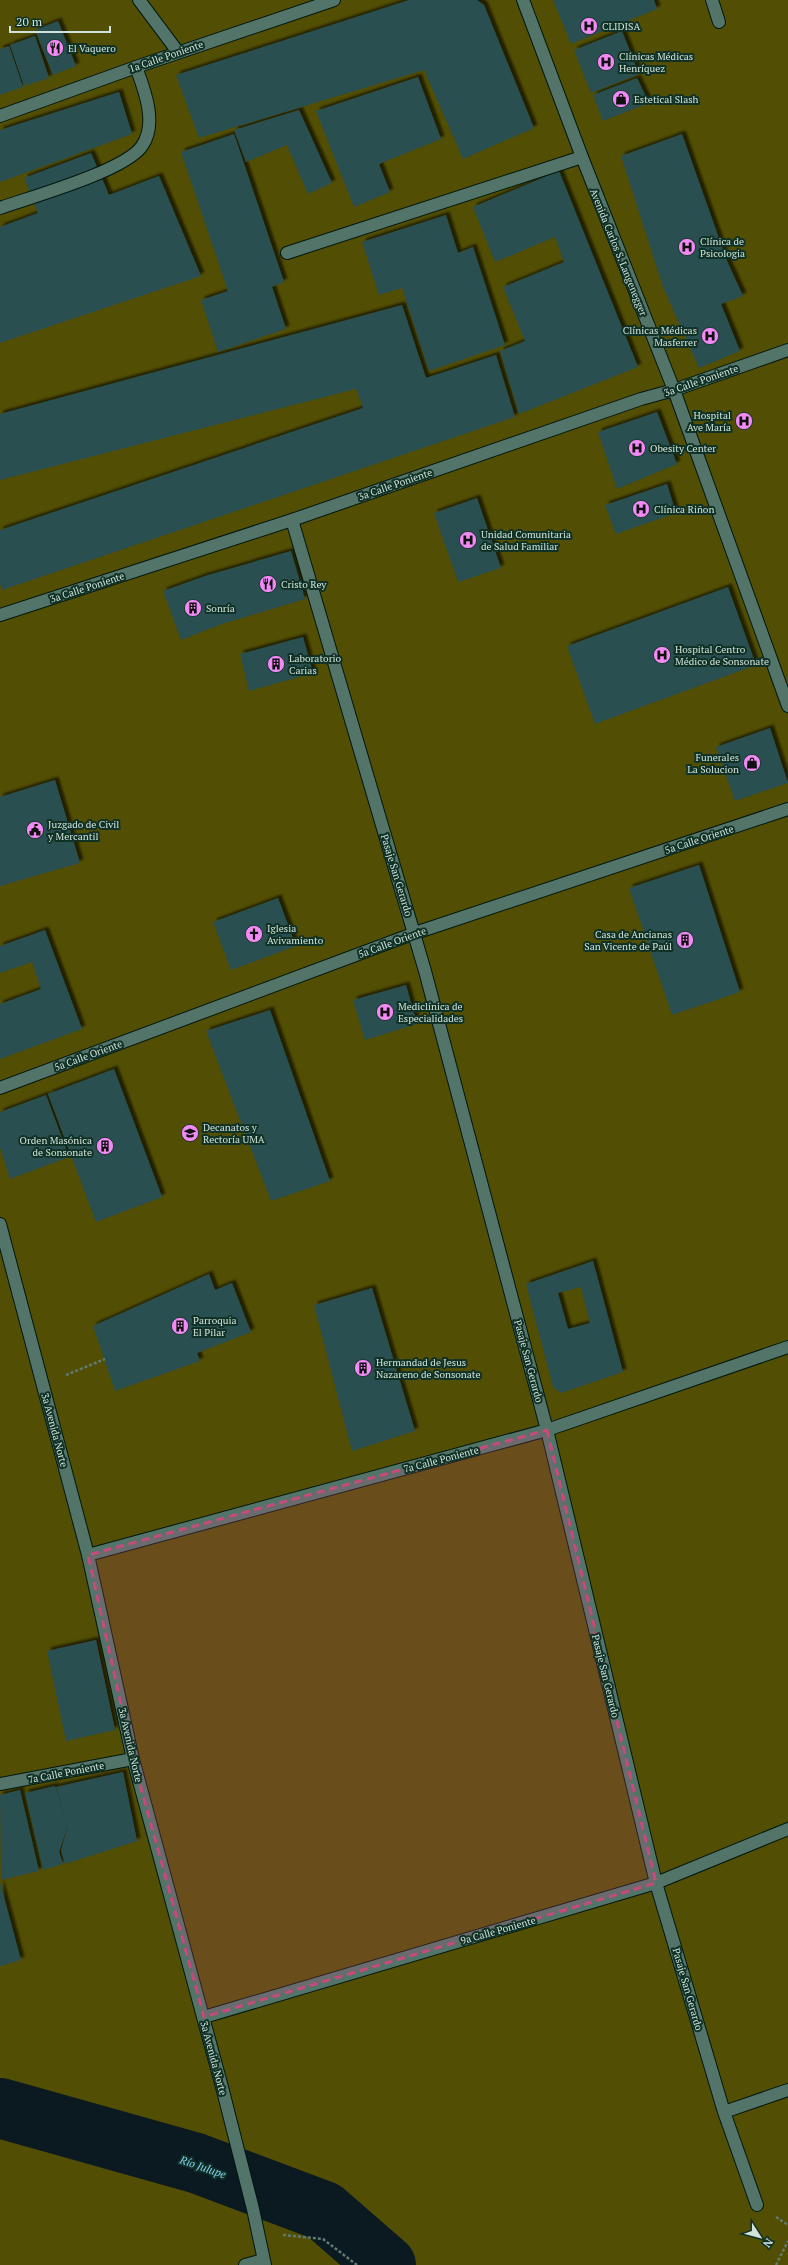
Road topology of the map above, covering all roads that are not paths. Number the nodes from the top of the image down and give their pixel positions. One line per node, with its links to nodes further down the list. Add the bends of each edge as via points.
1 (139, 0): 6 (street)
2 (334, 0): 6 (street, 1a Calle Poniente)
3 (523, 0): 9 (street, Avenida Carlos S. Langenegger)
4 (712, 0): 5 (street)
5 (719, 22)
6 (178, 52): 7 (street, 1a Calle Poniente)
7 (136, 67): 8 (street, 1a Calle Poniente); 10 (street, via 149,107 148,130 142,146 110,169)
8 (0, 116)
9 (582, 157): 11 (street); 13 (street, Avenida Carlos S. Langenegger)
10 (0, 208)
11 (287, 253)
12 (788, 350): 13 (street, 3a Calle Poniente)
13 (674, 390): 14 (street, 3a Calle Poniente); 16 (street, Avenida Carlos S. Langenegger)
14 (292, 520): 15 (street, 3a Calle Poniente); 18 (street, Pasaje San Gerardo)
15 (0, 615)
16 (788, 706)
17 (788, 810): 18 (street, 5a Calle Oriente)
18 (415, 933): 19 (street, 5a Calle Oriente); 22 (street, Pasaje San Gerardo)
19 (0, 1088)
20 (0, 1224): 23 (street, 3a Avenida Norte)
21 (788, 1347): 22 (street, 7a Calle Poniente)
22 (547, 1430): 23 (street, 7a Calle Poniente); 27 (street, Pasaje San Gerardo)
23 (88, 1554): 24 (street, 3a Avenida Norte)
24 (133, 1759): 25 (street, 7a Calle Poniente); 28 (street, 3a Avenida Norte)
25 (0, 1784)
26 (788, 1829): 27 (street, 9a Calle Poniente)
27 (656, 1883): 28 (street, 9a Calle Poniente); 30 (street, Pasaje San Gerardo)
28 (204, 2017): 32 (street, 3a Avenida Norte)
29 (788, 2090): 30 (street)
30 (724, 2112): 31 (street, Pasaje San Gerardo)
31 (757, 2205)
32 (264, 2262): 33 (street)
33 (245, 2265)

